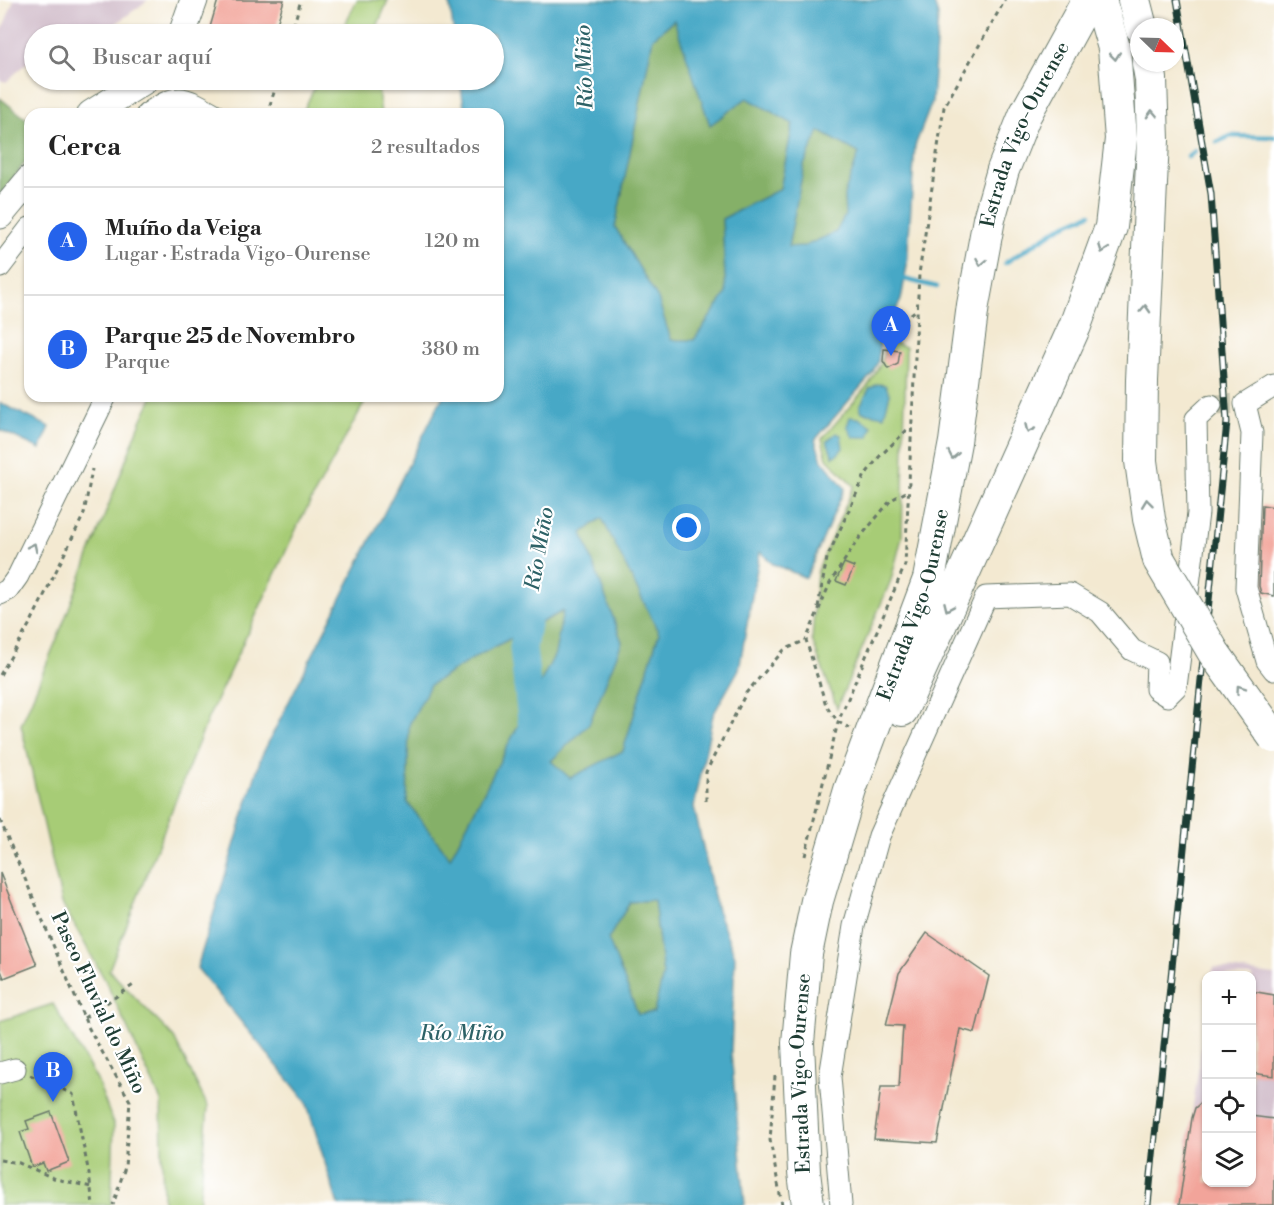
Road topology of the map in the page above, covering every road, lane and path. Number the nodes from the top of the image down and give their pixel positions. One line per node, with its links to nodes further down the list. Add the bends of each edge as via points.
1 (194, 0): 7 (main road)
2 (302, 0): 8 (path)
3 (1005, 0): 20 (path, via 944,107)
4 (1134, 0): 6 (highway)
5 (1089, 4): 41 (highway, Estrada Vigo-Ourense, one-way to 41, via 1025,115 989,219 930,579 850,790 817,901 806,954 798,1042); 41 (highway, one-way to 41, via 1114,48 1122,139 1111,226 1075,326 872,775 848,843 823,921 811,998)
6 (1139, 18)
7 (186, 24)
8 (294, 24)
9 (1150, 72): 35 (highway, one-way to 9, bridge, via 1214,653 1159,560 1149,519 1141,461 1153,140)
10 (129, 90): 12 (main road)
11 (275, 90): 15 (path)
12 (101, 108)
13 (156, 108): 14 (street, via 172,98 185,99)
14 (203, 108)
15 (269, 108)
16 (24, 186): 17 (main road)
17 (0, 215)
18 (24, 236): 19 (street)
19 (0, 267)
20 (917, 297)
21 (917, 309): 22 (path)
22 (904, 320)
23 (1274, 387): 32 (street, via 1245,404 1252,434 1246,588 1267,661)
24 (103, 402): 29 (street, one-way to 24, via 18,576)
25 (1211, 405): 47 (street, via 1196,419 1198,513 1176,687 1167,696 1155,688 1157,662 1132,650 1100,612 1070,594 986,597 879,836 854,926 830,1077)
26 (911, 427): 30 (path, via 866,475 826,558)
27 (93, 459): 33 (path, via 84,514)
28 (908, 491): 30 (path, via 891,500 857,541 830,583)
29 (0, 594)
30 (818, 613): 31 (path)
31 (807, 640): 34 (path, via 826,705); 36 (path, via 784,650 746,693 706,772)
32 (1274, 670)
33 (0, 675)
34 (838, 722)
35 (1274, 737)
36 (706, 801)
37 (0, 820): 39 (path, Paseo Fluvial do Miño)
38 (135, 984): 39 (path)
39 (84, 1018): 45 (path, Paseo Fluvial do Miño, via 130,1101 125,1167)
40 (8, 1071): 43 (path, via 73,1094)
41 (802, 1127): 46 (highway, Estrada Vigo-Ourense)
42 (0, 1160): 43 (path)
43 (91, 1187): 44 (path)
44 (93, 1205)
45 (113, 1205)
46 (808, 1205)
47 (841, 1205)

